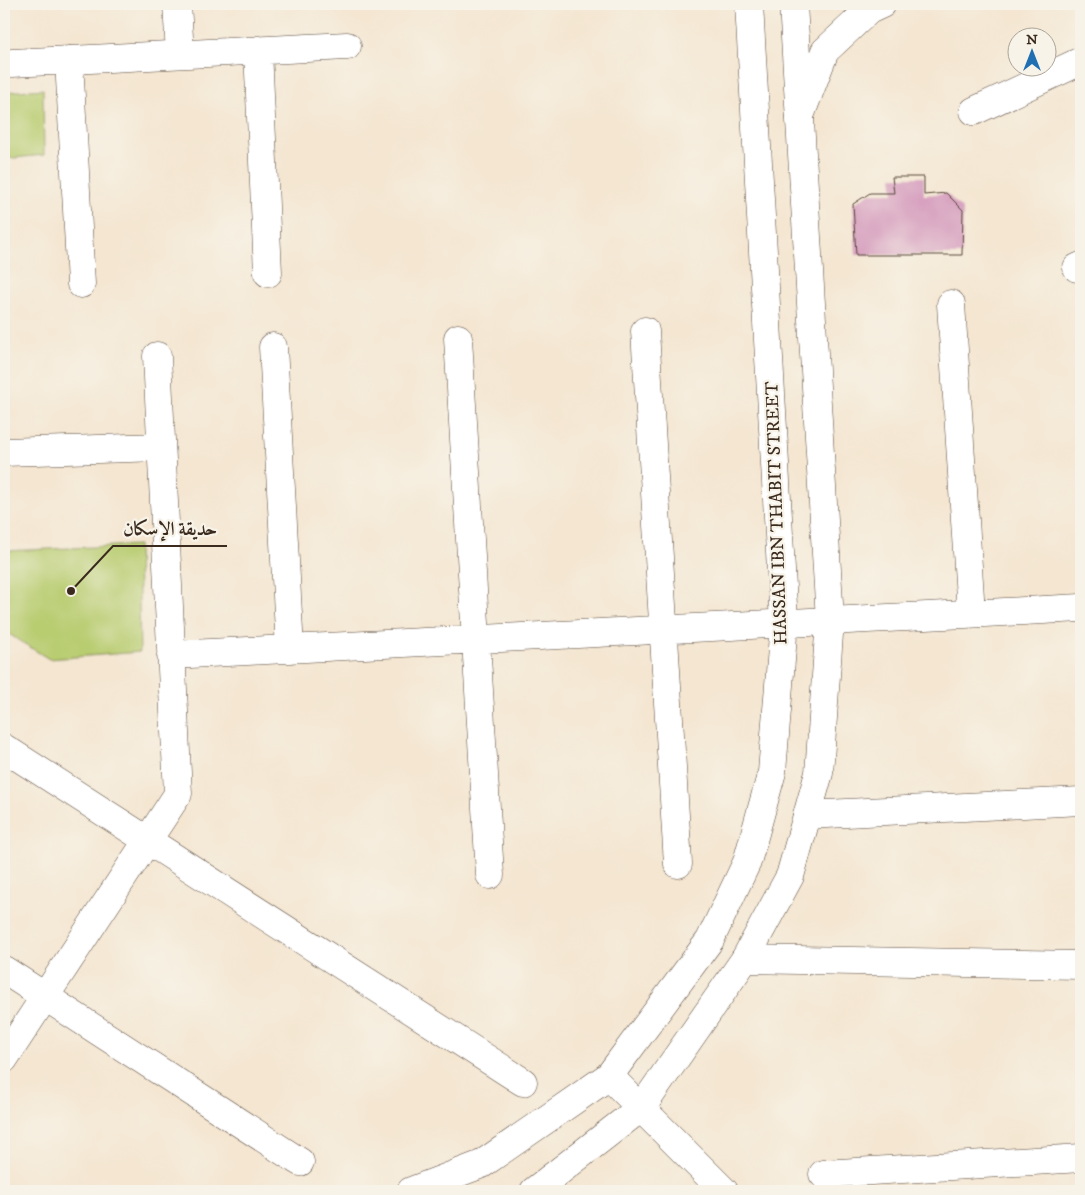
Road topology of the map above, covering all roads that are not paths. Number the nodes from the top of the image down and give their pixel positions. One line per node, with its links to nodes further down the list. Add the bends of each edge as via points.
1 (177, 4): 7 (street)
2 (749, 4): 25 (street, HASSAN IBN THABIT STREET)
3 (793, 4): 12 (street)
4 (882, 4): 12 (street, via 869,10 825,51)
5 (347, 46): 6 (street)
6 (258, 50): 7 (street); 13 (street)
7 (180, 54): 8 (street)
8 (69, 60): 10 (street); 14 (street)
9 (1081, 61): 11 (street)
10 (12, 63)
11 (974, 111)
12 (800, 116): 24 (street)
13 (268, 274)
14 (81, 284)
15 (951, 304): 23 (street)
16 (645, 331): 26 (street)
17 (458, 338): 27 (street)
18 (272, 347): 28 (street)
19 (157, 356): 20 (street)
20 (162, 447): 21 (street); 29 (street)
21 (4, 452)
22 (1081, 608): 23 (street)
23 (971, 614): 24 (street)
24 (830, 620): 25 (street); 32 (street, via 819,773)
25 (784, 623): 26 (street); 41 (street, HASSAN IBN THABIT STREET, via 772,772 747,862 710,940)
26 (664, 630): 27 (street); 34 (street)
27 (476, 639): 28 (street); 35 (street)
28 (290, 649): 29 (street)
29 (171, 655): 33 (street, via 178,794)
30 (4, 748): 33 (street)
31 (1081, 801): 32 (street)
32 (807, 815): 36 (street, via 790,876)
33 (148, 840): 39 (street); 42 (street)
34 (678, 864)
35 (490, 875)
36 (745, 960): 37 (street); 43 (street)
37 (1081, 965)
38 (4, 970): 39 (street)
39 (44, 997): 40 (street); 45 (street)
40 (4, 1058)
41 (609, 1076): 43 (street); 47 (street, HASSAN IBN THABIT STREET, via 482,1164)
42 (523, 1082)
43 (642, 1107): 48 (street); 49 (street)
44 (1081, 1158): 46 (street)
45 (300, 1162)
46 (823, 1174)
47 (411, 1191)
48 (534, 1191)
49 (724, 1191)

